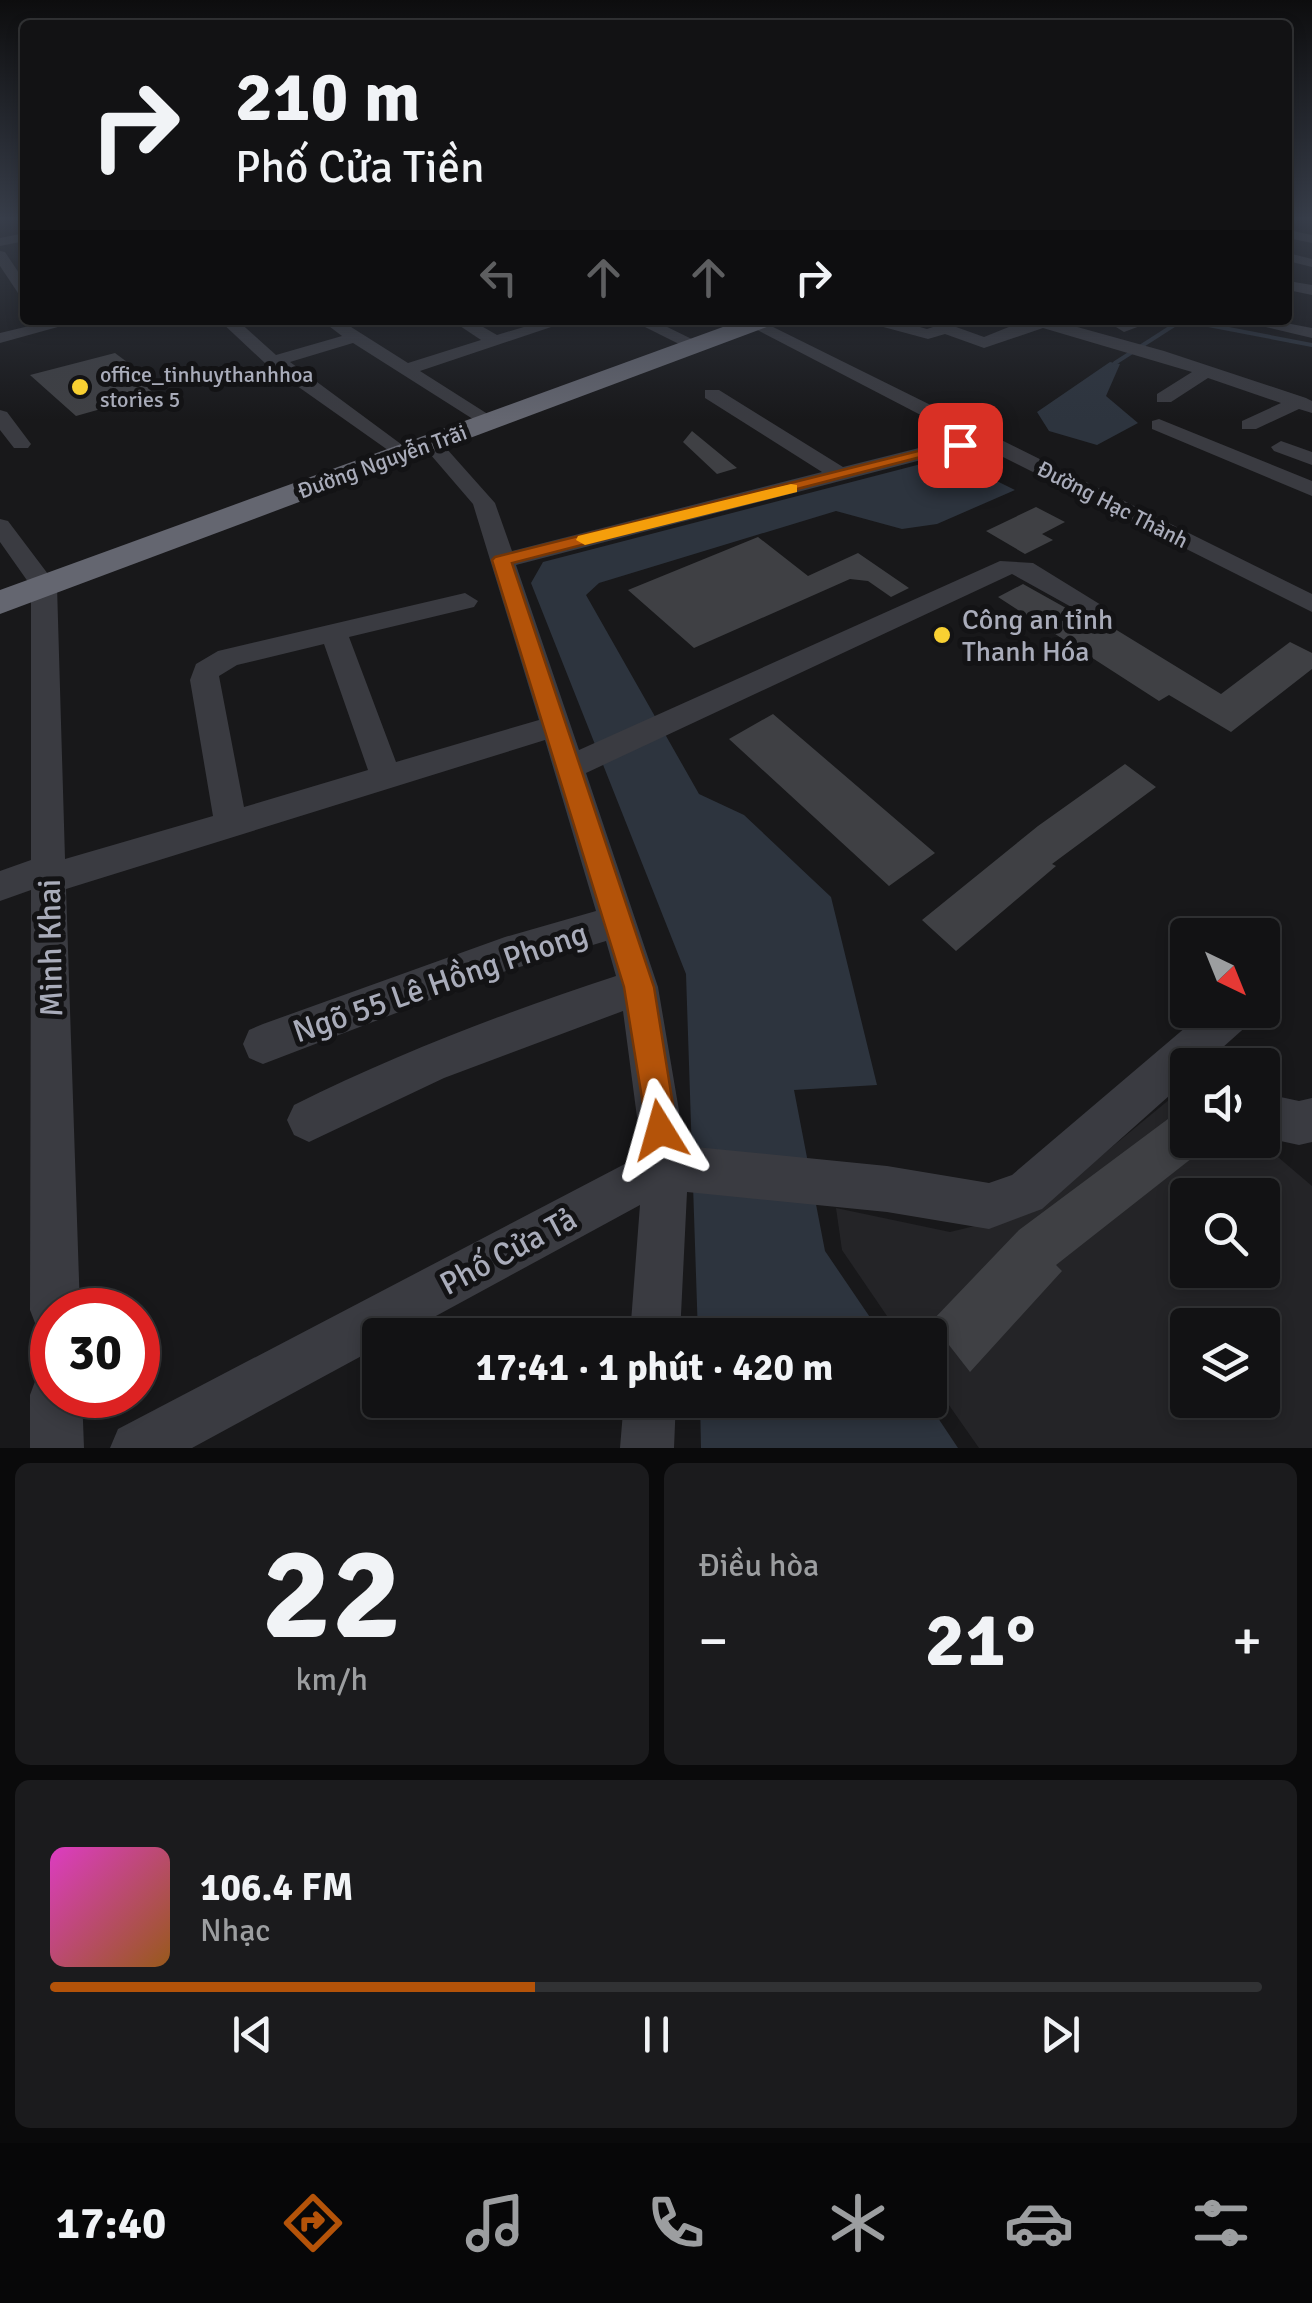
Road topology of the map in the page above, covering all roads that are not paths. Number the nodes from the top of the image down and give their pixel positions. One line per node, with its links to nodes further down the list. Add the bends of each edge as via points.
1 (41, 325): 18 (street)
2 (233, 325): 22 (street)
3 (337, 325): 17 (street)
4 (468, 325): 19 (street)
5 (546, 325): 19 (street)
6 (649, 325): 21 (street)
7 (744, 325): 21 (highway, Đường Nguyễn Trãi)
8 (762, 325): 32 (street, Đường Hạc Thành)
9 (895, 325): 10 (street, via 928,334 945,328 984,344)
10 (1029, 325)
11 (1050, 325): 20 (street)
12 (1118, 325): 15 (street)
13 (1131, 325): 15 (street)
14 (1271, 325): 16 (street)
15 (1124, 327): 20 (street)
16 (1312, 333)
17 (354, 336): 22 (street); 23 (street)
18 (0, 338)
19 (494, 340): 23 (street)
20 (1102, 342): 24 (street)
21 (695, 345): 29 (highway, Đường Nguyễn Trãi)
22 (277, 360): 35 (street)
23 (406, 369): 29 (street)
24 (1206, 371): 26 (street); 27 (street)
25 (712, 394): 37 (street)
26 (1164, 398)
27 (1305, 404): 30 (street)
28 (0, 416): 33 (street)
29 (487, 422): 35 (highway, Đường Nguyễn Trãi)
30 (1248, 425)
31 (1160, 426): 38 (street)
32 (980, 438): 37 (street); 44 (street, Đường Hạc Thành)
33 (21, 444)
34 (1281, 446): 36 (street)
35 (416, 448): 40 (street, via 484,503); 41 (highway, Đường Nguyễn Trãi)
36 (1312, 459)
37 (843, 476): 40 (street)
38 (1312, 489)
39 (0, 526): 41 (street)
40 (502, 560): 47 (street)
41 (44, 586): 43 (highway, Đường Nguyễn Trãi); 51 (street, Minh Khai)
42 (465, 601): 46 (street)
43 (0, 603)
44 (1312, 604)
45 (1093, 608): 48 (street, via 1009,566)
46 (334, 633): 49 (street); 50 (street, via 228,658 206,671)
47 (555, 726): 48 (street); 49 (street)
48 (568, 768): 53 (street)
49 (386, 775): 50 (street)
50 (231, 824): 51 (street)
51 (49, 874): 52 (street); 63 (street, Minh Khai)
52 (0, 886)
53 (618, 921): 54 (street); 56 (street, Ngõ 55 Lê Hồng Phong, via 505,954)
54 (639, 987): 60 (street, via 385,1079); 62 (street)
55 (1218, 1028): 57 (street)
56 (263, 1044)
57 (1199, 1048)
58 (1170, 1074): 62 (street, via 1026,1193 988,1206)
59 (1280, 1119): 61 (street)
60 (308, 1120)
61 (1312, 1120)
62 (676, 1167): 64 (street); 68 (street, Phố Cửa Tả)
63 (55, 1288)
64 (657, 1318)
65 (56, 1418): 67 (street)
66 (649, 1418): 69 (street)
67 (57, 1448)
68 (138, 1448)
69 (647, 1448)

